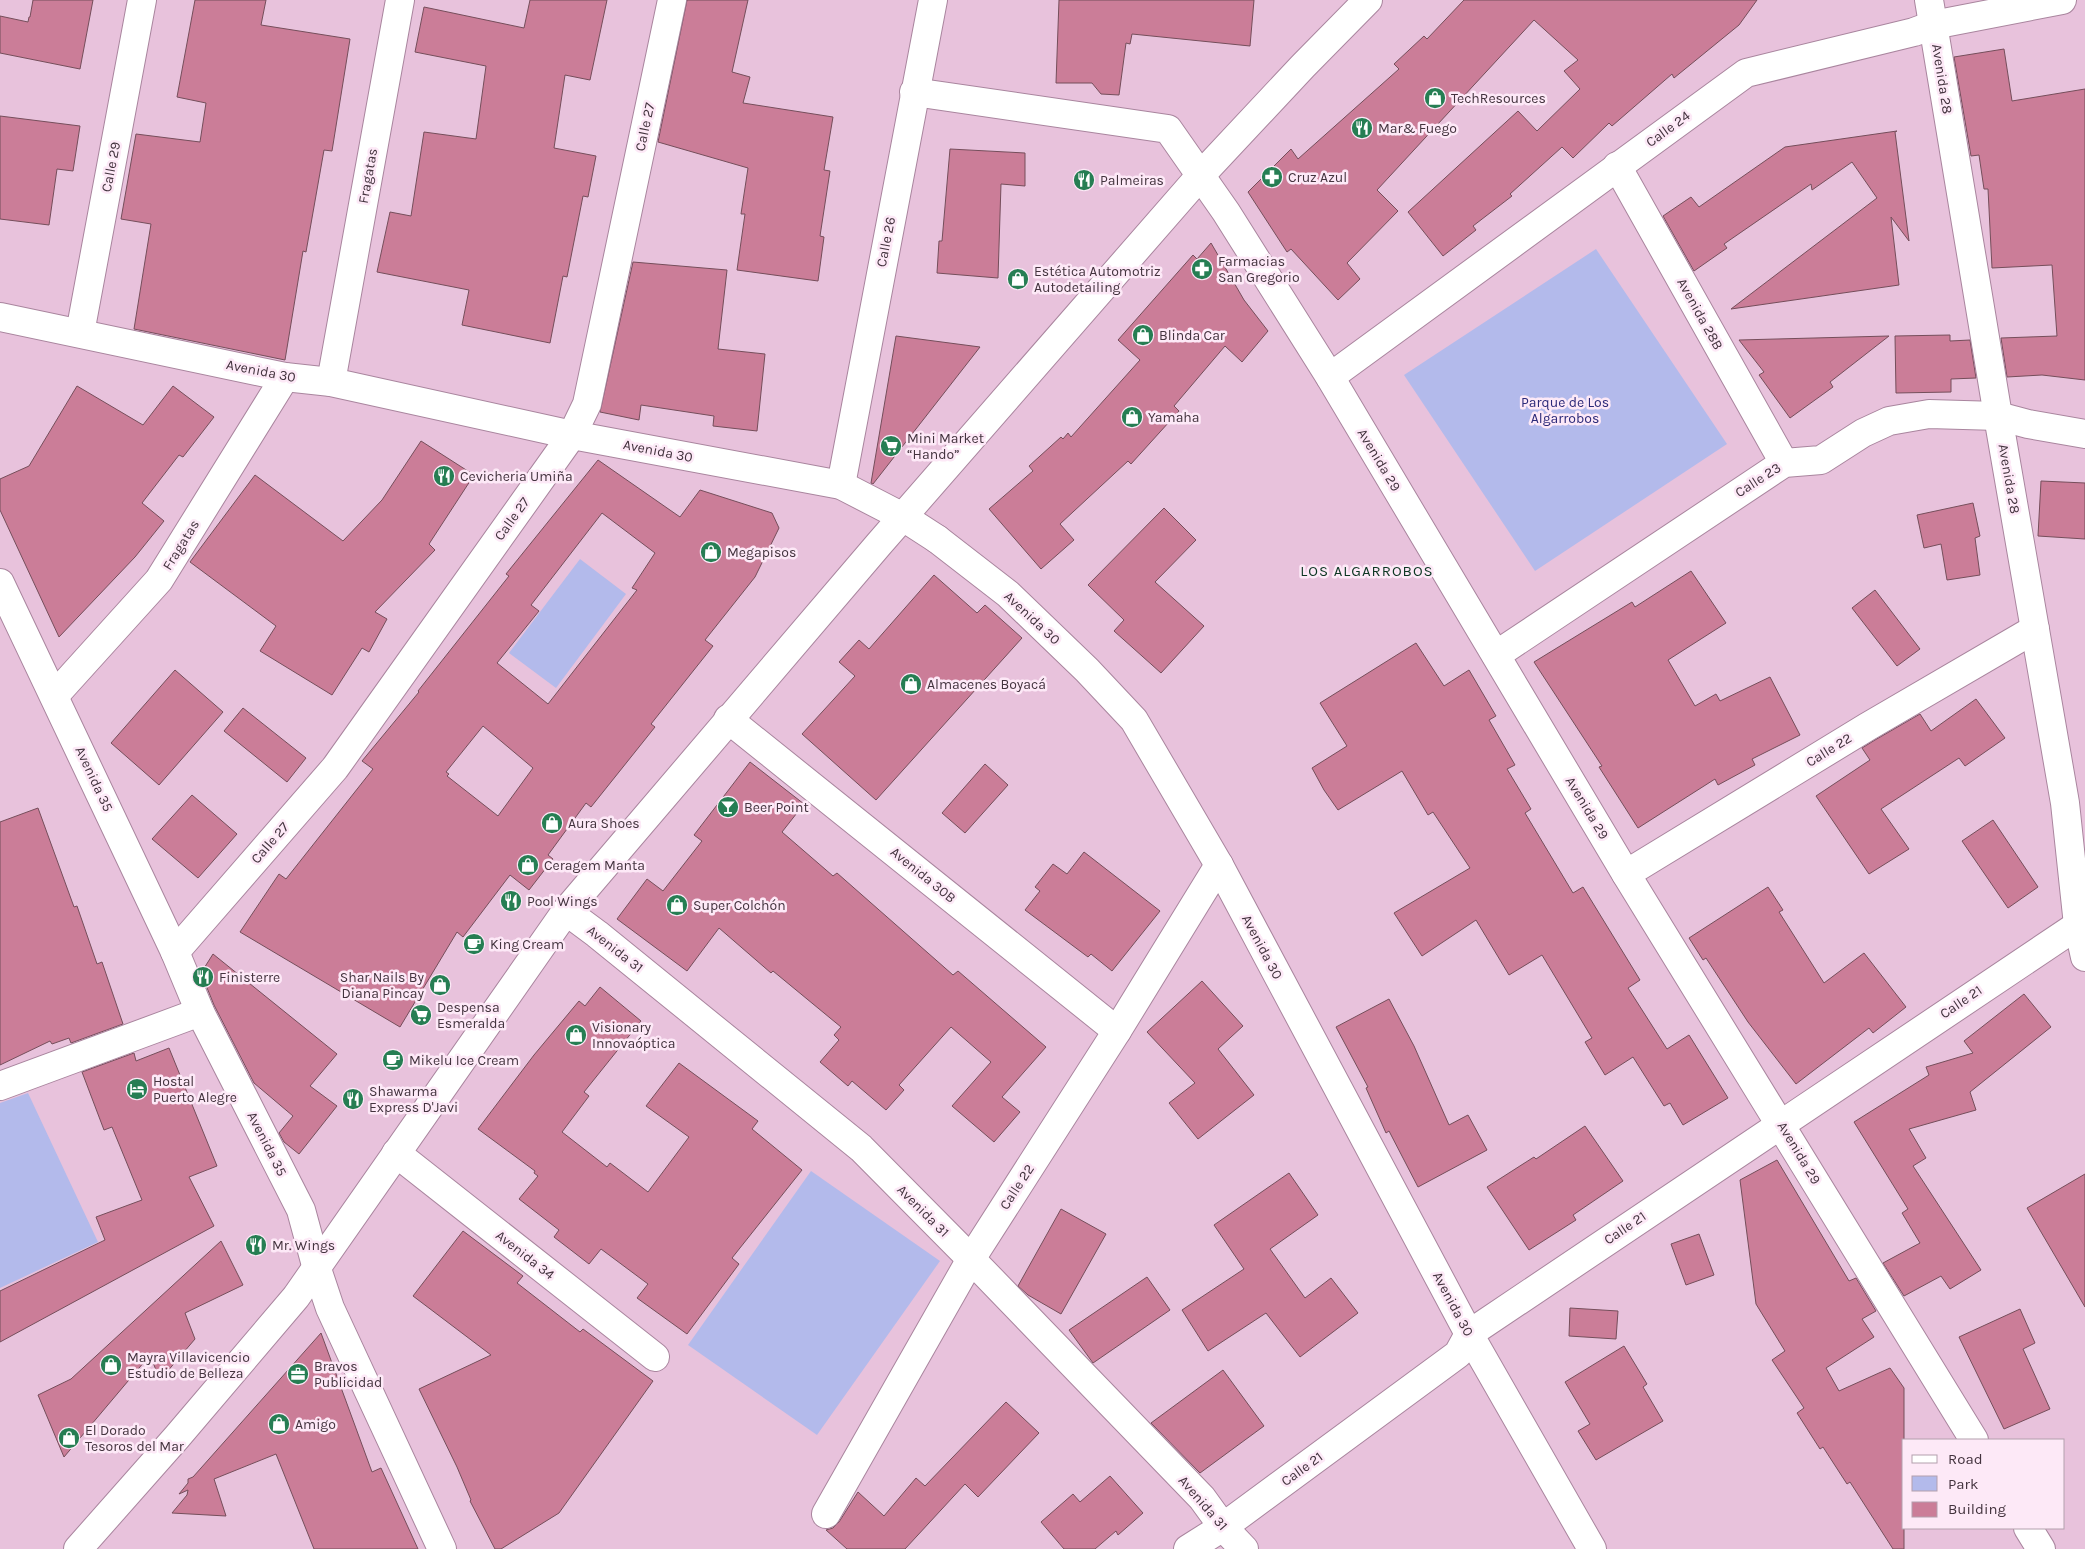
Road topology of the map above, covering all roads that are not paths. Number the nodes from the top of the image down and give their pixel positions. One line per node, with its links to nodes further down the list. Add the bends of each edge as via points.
1 (142, 0): 12 (street, Calle 29)
2 (400, 0): 15 (street, Fragatas)
3 (672, 0): 18 (street, Calle 27, via 586,404)
4 (933, 0): 8 (street, Calle 26)
5 (1368, 0): 10 (street)
6 (2062, 0): 7 (street, Calle 24)
7 (1931, 12): 9 (street, Calle 24, via 1914,32 1746,73); 16 (street, Avenida 28)
8 (914, 92): 10 (street, Avenida 29, via 1168,129); 20 (street, Calle 26)
9 (1617, 166): 14 (street, Calle 24); 19 (street, Avenida 28B)
10 (1200, 176): 14 (street, Avenida 29); 21 (street)
11 (0, 317): 12 (street, Avenida 30)
12 (80, 333): 13 (street, Avenida 30)
13 (285, 376): 15 (street, Avenida 30); 25 (street, Fragatas, via 159,580)
14 (1330, 377): 24 (street, Avenida 29)
15 (331, 382): 18 (street, Avenida 30)
16 (1998, 416): 17 (street, Calle 23); 19 (street, Calle 23, via 1929,414 1889,421 1820,460); 23 (street, Avenida 28)
17 (2085, 434)
18 (572, 435): 20 (street, Avenida 30); 32 (street, Calle 27, via 335,768)
19 (1784, 463): 24 (street, Calle 23)
20 (841, 485): 21 (street, Avenida 30)
21 (903, 517): 26 (street); 28 (street, Avenida 30, via 1008,594 1134,720)
22 (0, 583): 25 (street, Avenida 35)
23 (2035, 629): 27 (street, Avenida 28); 29 (street, Calle 22, via 1858,732)
24 (1496, 655): 29 (street, Avenida 29)
25 (55, 695): 32 (street, Avenida 35)
26 (728, 719): 30 (street); 35 (street, Avenida 30B)
27 (2075, 799): 31 (street, Avenida 28)
28 (1219, 865): 35 (street, Calle 22); 41 (street, Avenida 30)
29 (1626, 874): 37 (street, Avenida 29)
30 (566, 911): 38 (street); 39 (street, Avenida 31, via 861,1148)
31 (2078, 924): 33 (street, Avenida 28); 37 (street, Calle 21)
32 (175, 952): 34 (street, Avenida 35)
33 (2085, 957)
34 (200, 1012): 36 (street); 40 (street, Avenida 35, via 301,1210)
35 (1117, 1032): 39 (street, Calle 22)
36 (0, 1086)
37 (1781, 1123): 41 (street, Calle 21); 43 (street, Avenida 29)
38 (396, 1153): 40 (street); 42 (street, Avenida 34)
39 (971, 1259): 44 (street, Calle 22); 45 (street, Avenida 31, via 1202,1498)
40 (317, 1269): 47 (street, via 177,1437); 48 (street, Avenida 35, via 330,1308)
41 (1469, 1334): 45 (street, Calle 21, via 1458,1354); 51 (street, Avenida 30)
42 (655, 1358)
43 (1973, 1439)
44 (826, 1514)
45 (1223, 1526): 49 (street, Calle 21); 50 (street, Avenida 31)
46 (2029, 1529): 52 (street)
47 (78, 1549)
48 (442, 1549)
49 (1188, 1549)
50 (1244, 1549)
51 (1592, 1549)
52 (2041, 1549)

